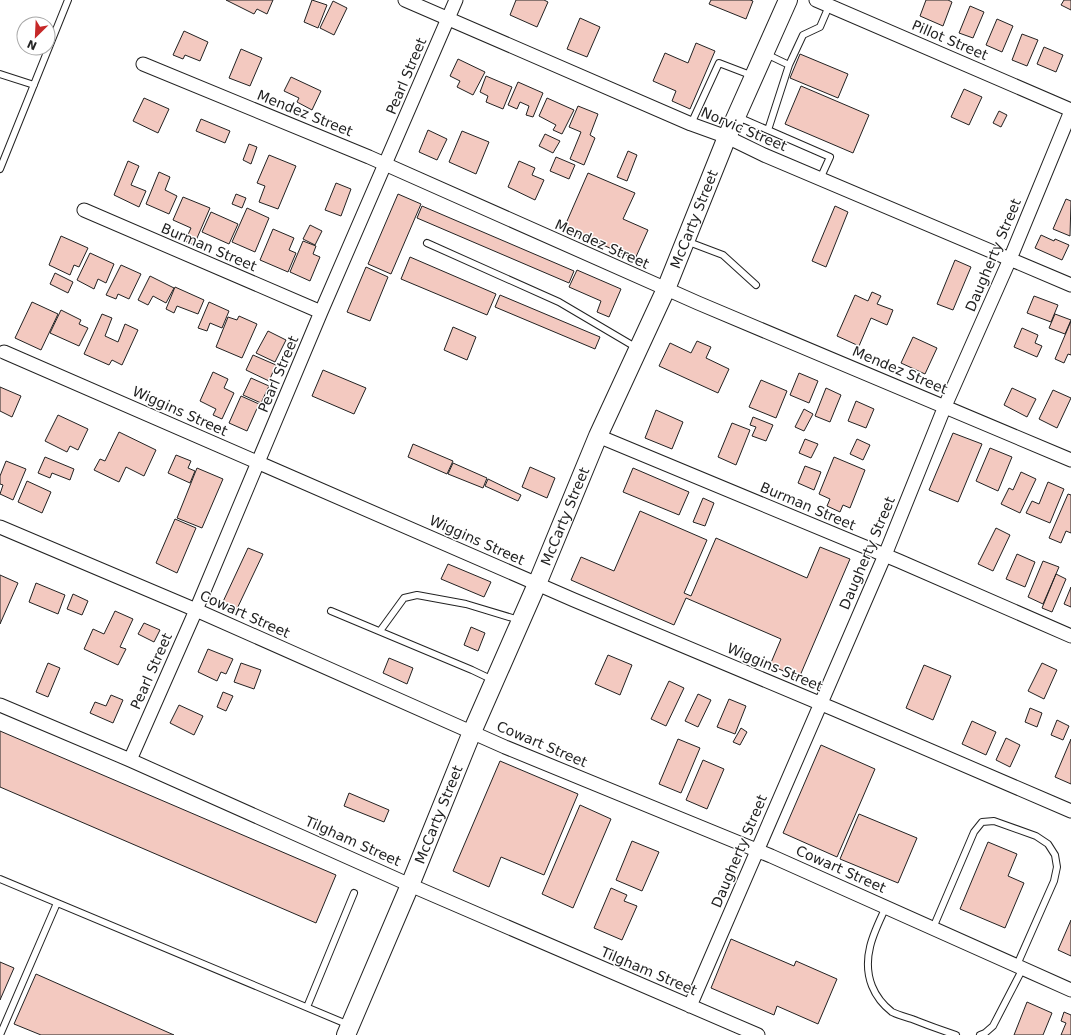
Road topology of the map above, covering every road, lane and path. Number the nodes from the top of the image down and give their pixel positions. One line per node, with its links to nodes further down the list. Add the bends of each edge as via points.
1 (68, 0): 13 (lane)
2 (406, 0): 7 (street, Norvic Street)
3 (456, 0): 7 (street, Pearl Street)
4 (788, 0): 8 (main road, McCarty Street)
5 (816, 0): 6 (street, Pillot Street)
6 (829, 6): 10 (lane, via 820,27 803,35); 14 (street, Pillot Street)
7 (448, 18): 16 (street, Norvic Street); 19 (street, Pearl Street)
8 (764, 54): 10 (lane); 12 (main road, McCarty Street)
9 (143, 64): 19 (street, Mendez Street)
10 (790, 65): 17 (lane)
11 (0, 74): 13 (lane)
12 (754, 77): 15 (main road, McCarty Street); 16 (lane, via 719,63)
13 (34, 85): 20 (lane)
14 (1071, 110): 25 (street, Daugherty Street)
15 (736, 117): 17 (lane); 18 (main road, McCarty Street)
16 (691, 124): 18 (street, Norvic Street)
17 (768, 130): 21 (lane, via 830,157)
18 (727, 137): 21 (street, Norvic Street); 23 (main road, McCarty Street)
19 (385, 164): 28 (street, Mendez Street); 29 (street, Pearl Street)
20 (0, 169)
21 (820, 179): 25 (street, Norvic Street)
22 (84, 210): 29 (street, Burman Street)
23 (685, 240): 26 (lane, via 723,255); 28 (main road, McCarty Street)
24 (426, 243): 30 (lane, via 559,302)
25 (1010, 259): 27 (street, Norvic Street); 32 (street, Daugherty Street)
26 (756, 285)
27 (1071, 285)
28 (666, 289): 30 (main road, McCarty Street); 32 (street, Mendez Street)
29 (321, 312): 35 (street, Pearl Street)
30 (638, 349): 33 (main road, McCarty Street)
31 (2, 351): 35 (street, Wiggins Street)
32 (945, 406): 34 (street, Mendez Street); 37 (street, Daugherty Street)
33 (598, 436): 37 (street, Burman Street); 38 (main road, McCarty Street)
34 (1071, 460)
35 (258, 463): 38 (street, Wiggins Street); 39 (street, Pearl Street)
36 (0, 527): 39 (street, Cowart Street)
37 (885, 555): 43 (street, Burman Street); 45 (street, Daugherty Street)
38 (537, 584): 41 (main road, McCarty Street); 45 (street, Wiggins Street)
39 (196, 610): 47 (street, Cowart Street); 48 (street, Pearl Street)
40 (331, 611): 42 (lane)
41 (520, 621): 42 (lane, via 466,604 417,595 404,598); 44 (main road, McCarty Street)
42 (380, 631): 44 (lane)
43 (1071, 636)
44 (494, 681): 47 (main road, McCarty Street)
45 (821, 704): 49 (street, Wiggins Street); 50 (street, Daugherty Street)
46 (0, 706): 48 (street, Tilgham Street)
47 (472, 732): 50 (street, Cowart Street); 52 (main road, McCarty Street)
48 (130, 760): 52 (street, Tilgham Street)
49 (1071, 811)
50 (757, 850): 55 (street, Cowart Street); 59 (street, Daugherty Street)
51 (0, 879): 54 (lane)
52 (410, 885): 59 (street, Tilgham Street); 61 (main road, McCarty Street)
53 (354, 893): 60 (lane)
54 (57, 903): 60 (lane); 62 (lane)
55 (886, 907): 56 (street, Cowart Street); 64 (lane, via 869,949 869,976 874,990 881,1002 893,1012)
56 (933, 928): 57 (street, Cowart Street); 57 (lane, via 974,832 982,822 994,821 1036,836 1048,844 1055,855 1057,867 1046,903)
57 (1020, 967): 58 (street, Cowart Street); 65 (lane, via 993,1026)
58 (1071, 990)
59 (690, 1006): 63 (street, Tilgham Street)
60 (307, 1007): 61 (lane)
61 (348, 1030)
62 (0, 1035)
63 (758, 1035)
64 (956, 1035)
65 (980, 1035)

